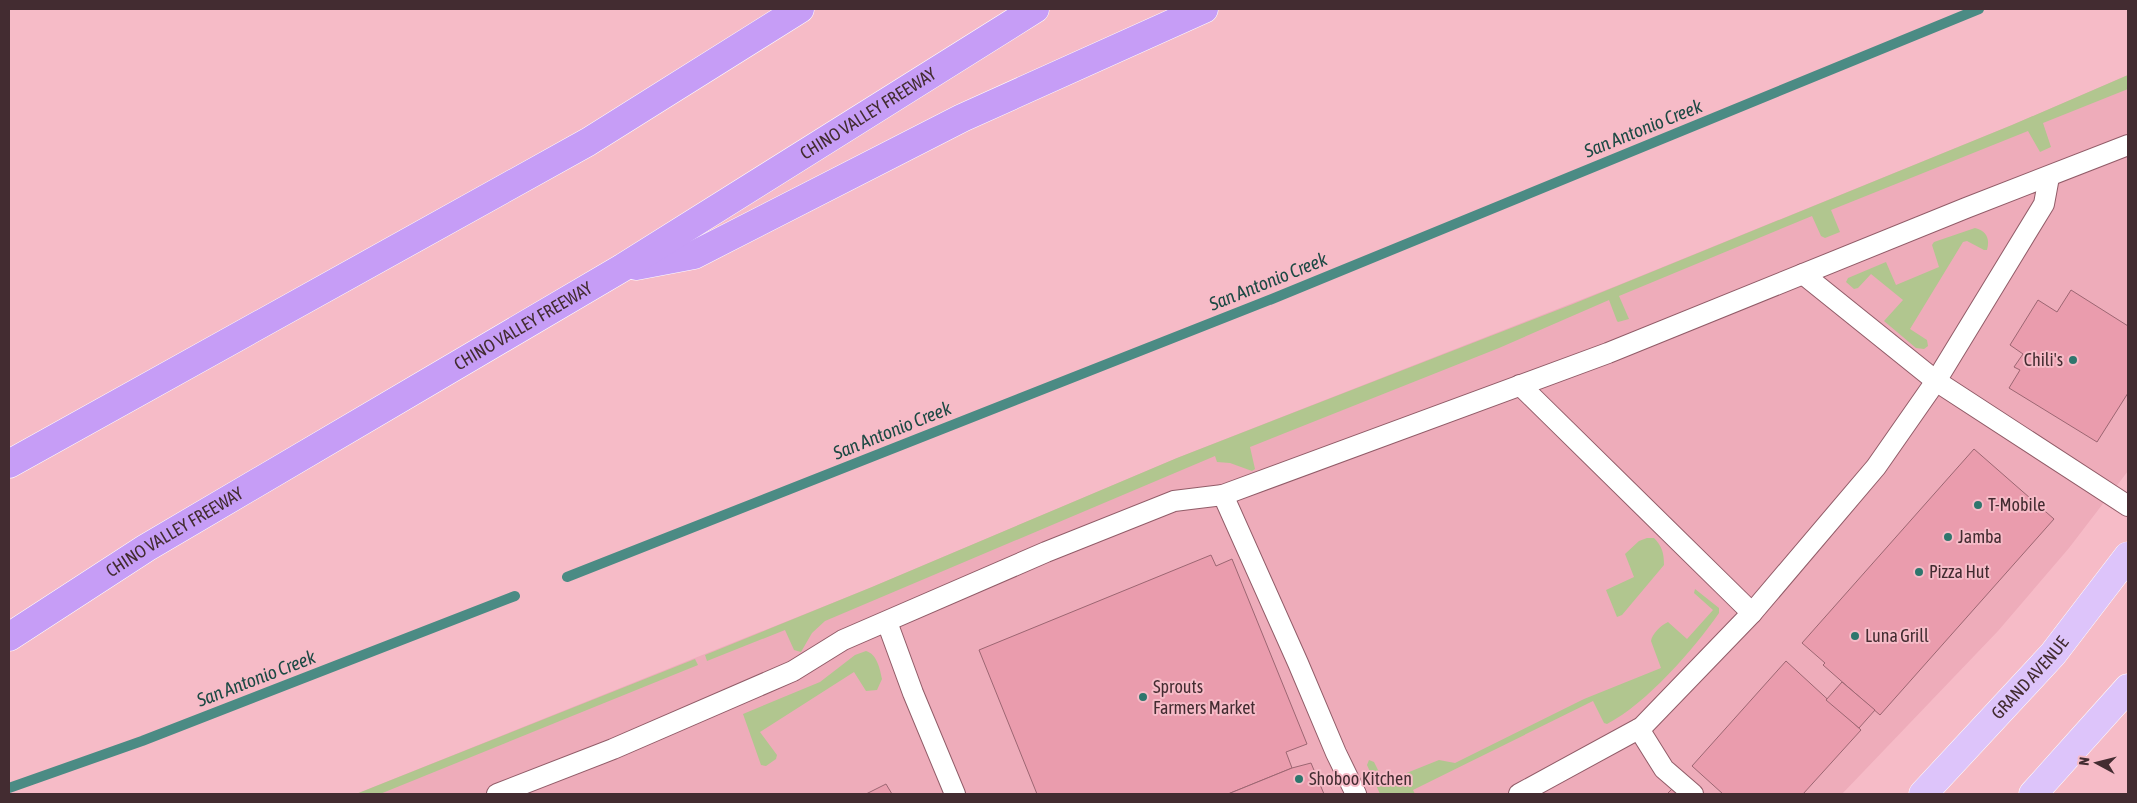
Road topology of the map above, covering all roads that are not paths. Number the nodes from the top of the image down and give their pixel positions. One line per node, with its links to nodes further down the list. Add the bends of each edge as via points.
1 (800, 9): 10 (highway, via 588,142)
2 (1035, 9): 6 (highway, CHINO VALLEY FREEWAY)
3 (1204, 9): 6 (highway, via 962,118 694,255)
4 (2128, 146): 5 (lane)
5 (2048, 177): 7 (lane); 8 (lane, via 2044,204)
6 (622, 268): 16 (highway, CHINO VALLEY FREEWAY, via 146,548)
7 (1803, 274): 8 (lane); 9 (lane)
8 (1936, 380): 12 (lane); 14 (lane, via 1876,467)
9 (1520, 385): 11 (lane); 14 (lane)
10 (11, 463)
11 (1223, 495): 15 (lane, via 1174,501 1046,552); 21 (lane)
12 (2128, 506)
13 (2128, 556): 24 (main road, GRAND AVENUE, via 2053,654)
14 (1752, 613): 18 (lane)
15 (887, 622): 19 (lane, via 842,640 793,672); 20 (lane)
16 (9, 637)
17 (2128, 688): 25 (main road)
18 (1639, 729): 22 (lane); 23 (lane, via 1664,769)
19 (497, 794)
20 (955, 794)
21 (1356, 794)
22 (1519, 794)
23 (1694, 794)
24 (1923, 794)
25 (2033, 794)

